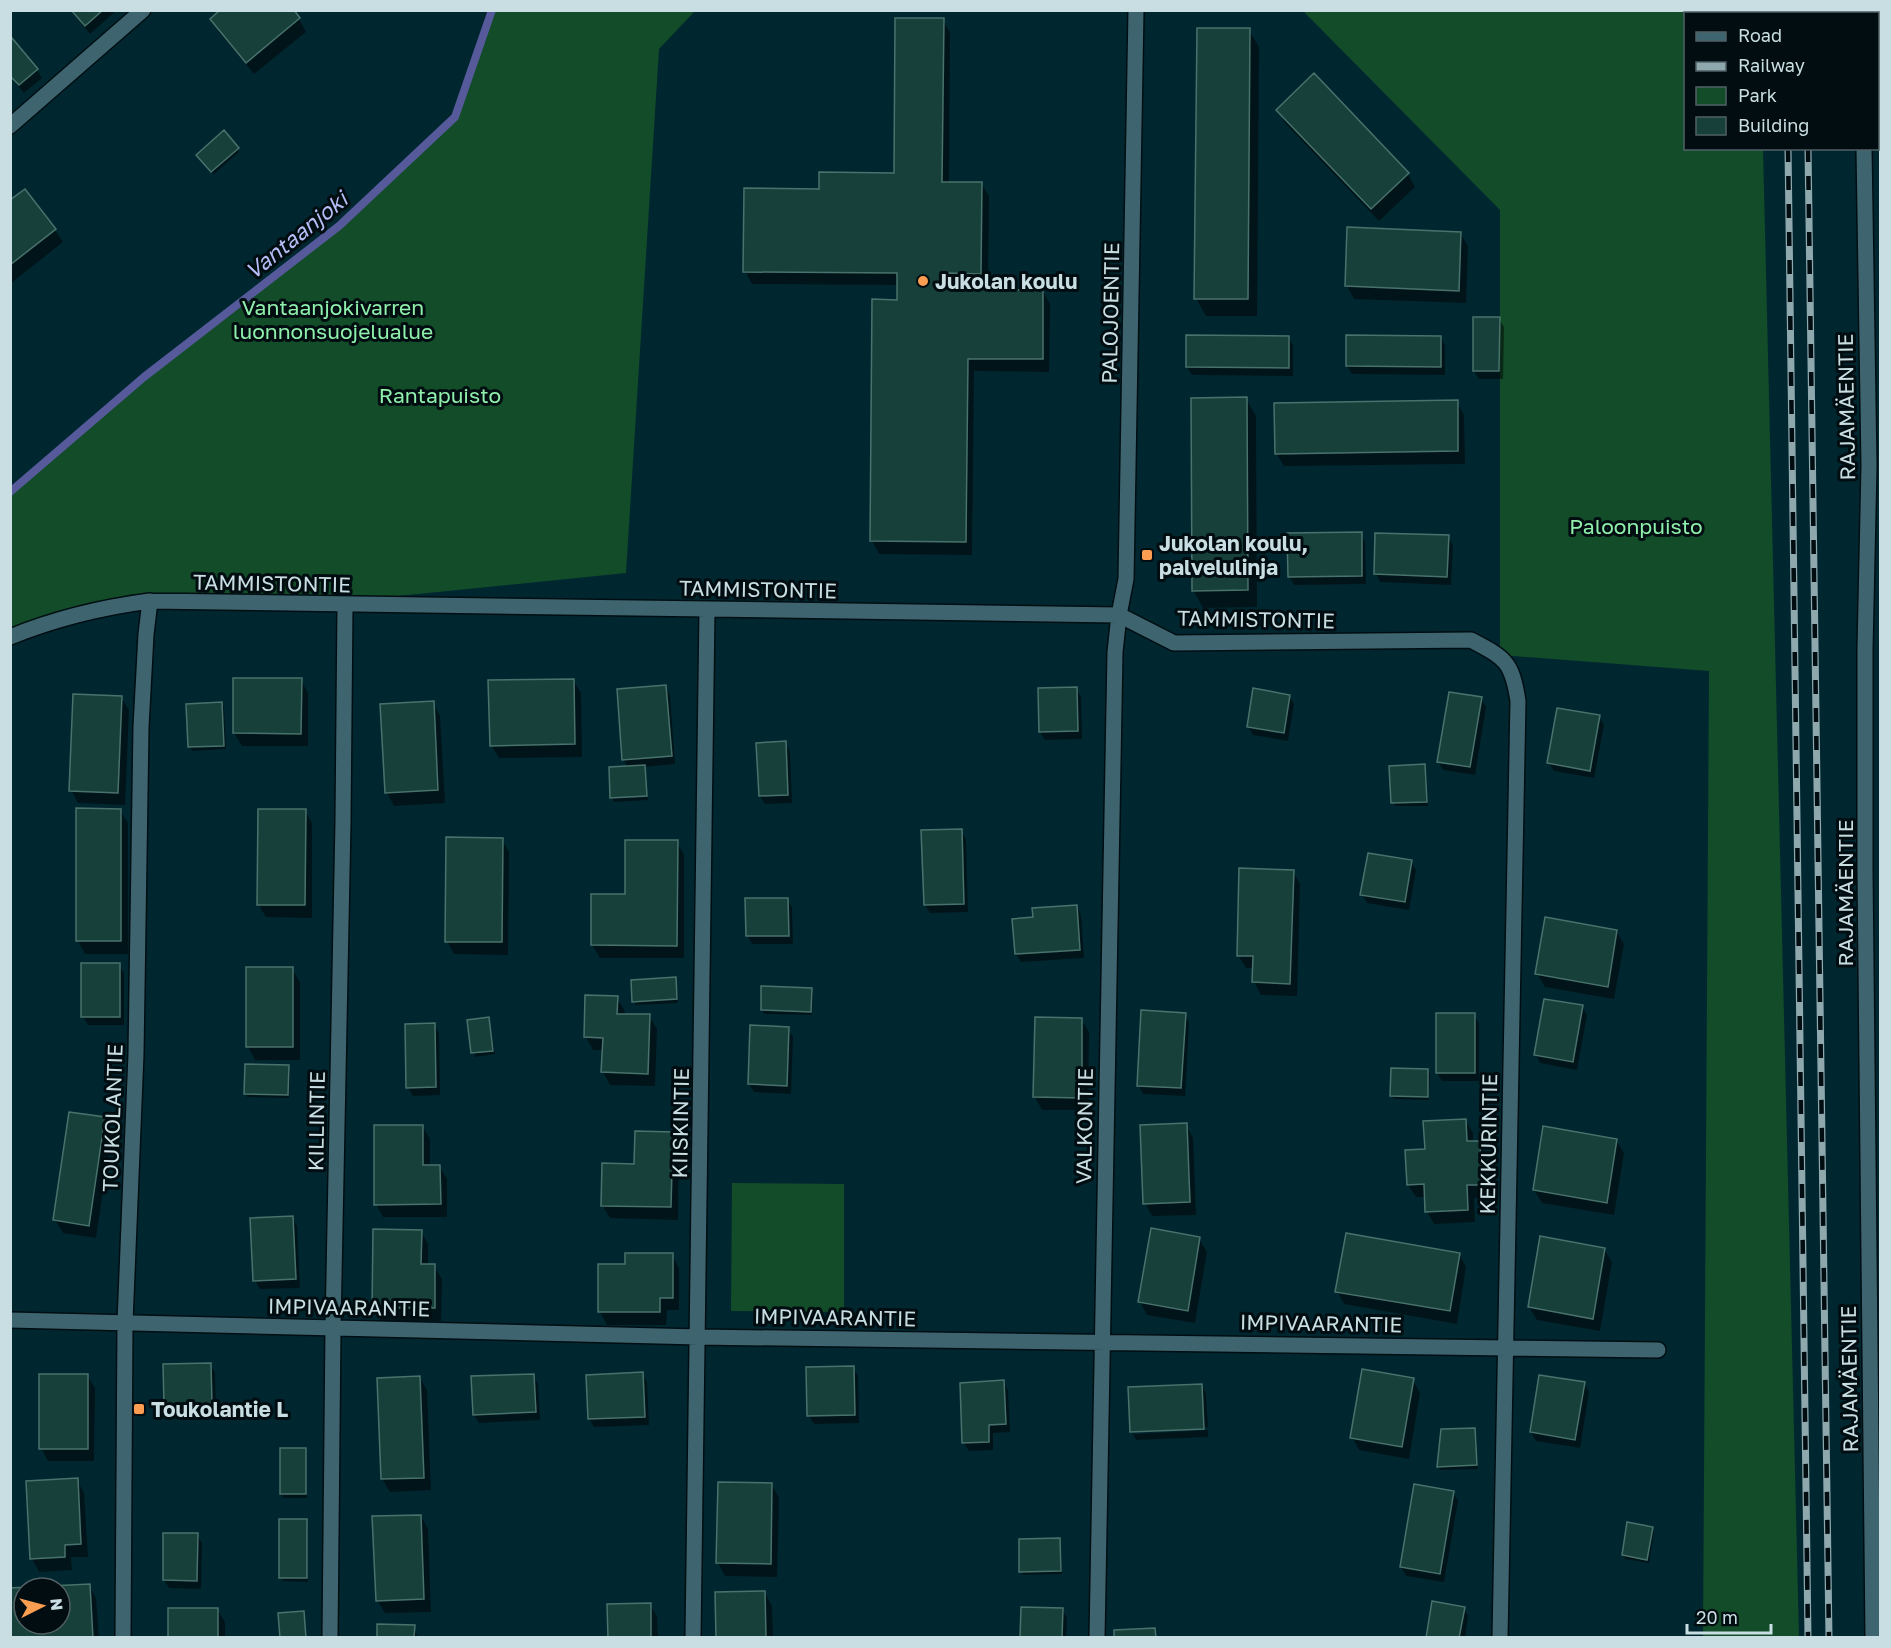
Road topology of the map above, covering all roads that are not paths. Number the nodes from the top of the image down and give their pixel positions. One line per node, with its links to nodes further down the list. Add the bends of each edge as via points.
1 (143, 10): 3 (street)
2 (1136, 10): 8 (street, PALOJOENTIE, via 1126,579)
3 (10, 126)
4 (1864, 150): 23 (street, RAJAMÄENTIE, via 1869,466 1865,836)
5 (150, 602): 6 (street, TAMMISTONTIE); 9 (street, TAMMISTONTIE, via 111,608); 12 (street, TOUKOLANTIE, via 141,727 136,1054)
6 (345, 606): 7 (street, TAMMISTONTIE); 13 (street, KILLINTIE)
7 (707, 610): 8 (street, TAMMISTONTIE); 14 (street, KIISKINTIE)
8 (1119, 615): 10 (street, TAMMISTONTIE, via 1174,643 1471,640); 15 (street, VALKONTIE, via 1114,676)
9 (10, 637)
10 (1500, 655): 16 (street, KEKKURINTIE, via 1514,675 1518,701)
11 (10, 1320): 12 (street, IMPIVAARANTIE)
12 (125, 1322): 13 (street, IMPIVAARANTIE); 18 (street, TOUKOLANTIE)
13 (333, 1327): 14 (street, IMPIVAARANTIE); 19 (street, KILLINTIE)
14 (699, 1336): 15 (street, IMPIVAARANTIE); 20 (street, KIISKINTIE)
15 (1101, 1342): 16 (street, IMPIVAARANTIE); 21 (street, VALKONTIE)
16 (1505, 1347): 17 (street, IMPIVAARANTIE); 22 (street, KEKKURINTIE)
17 (1658, 1350)
18 (123, 1638)
19 (330, 1638)
20 (693, 1638)
21 (1097, 1638)
22 (1500, 1638)
23 (1873, 1638)

